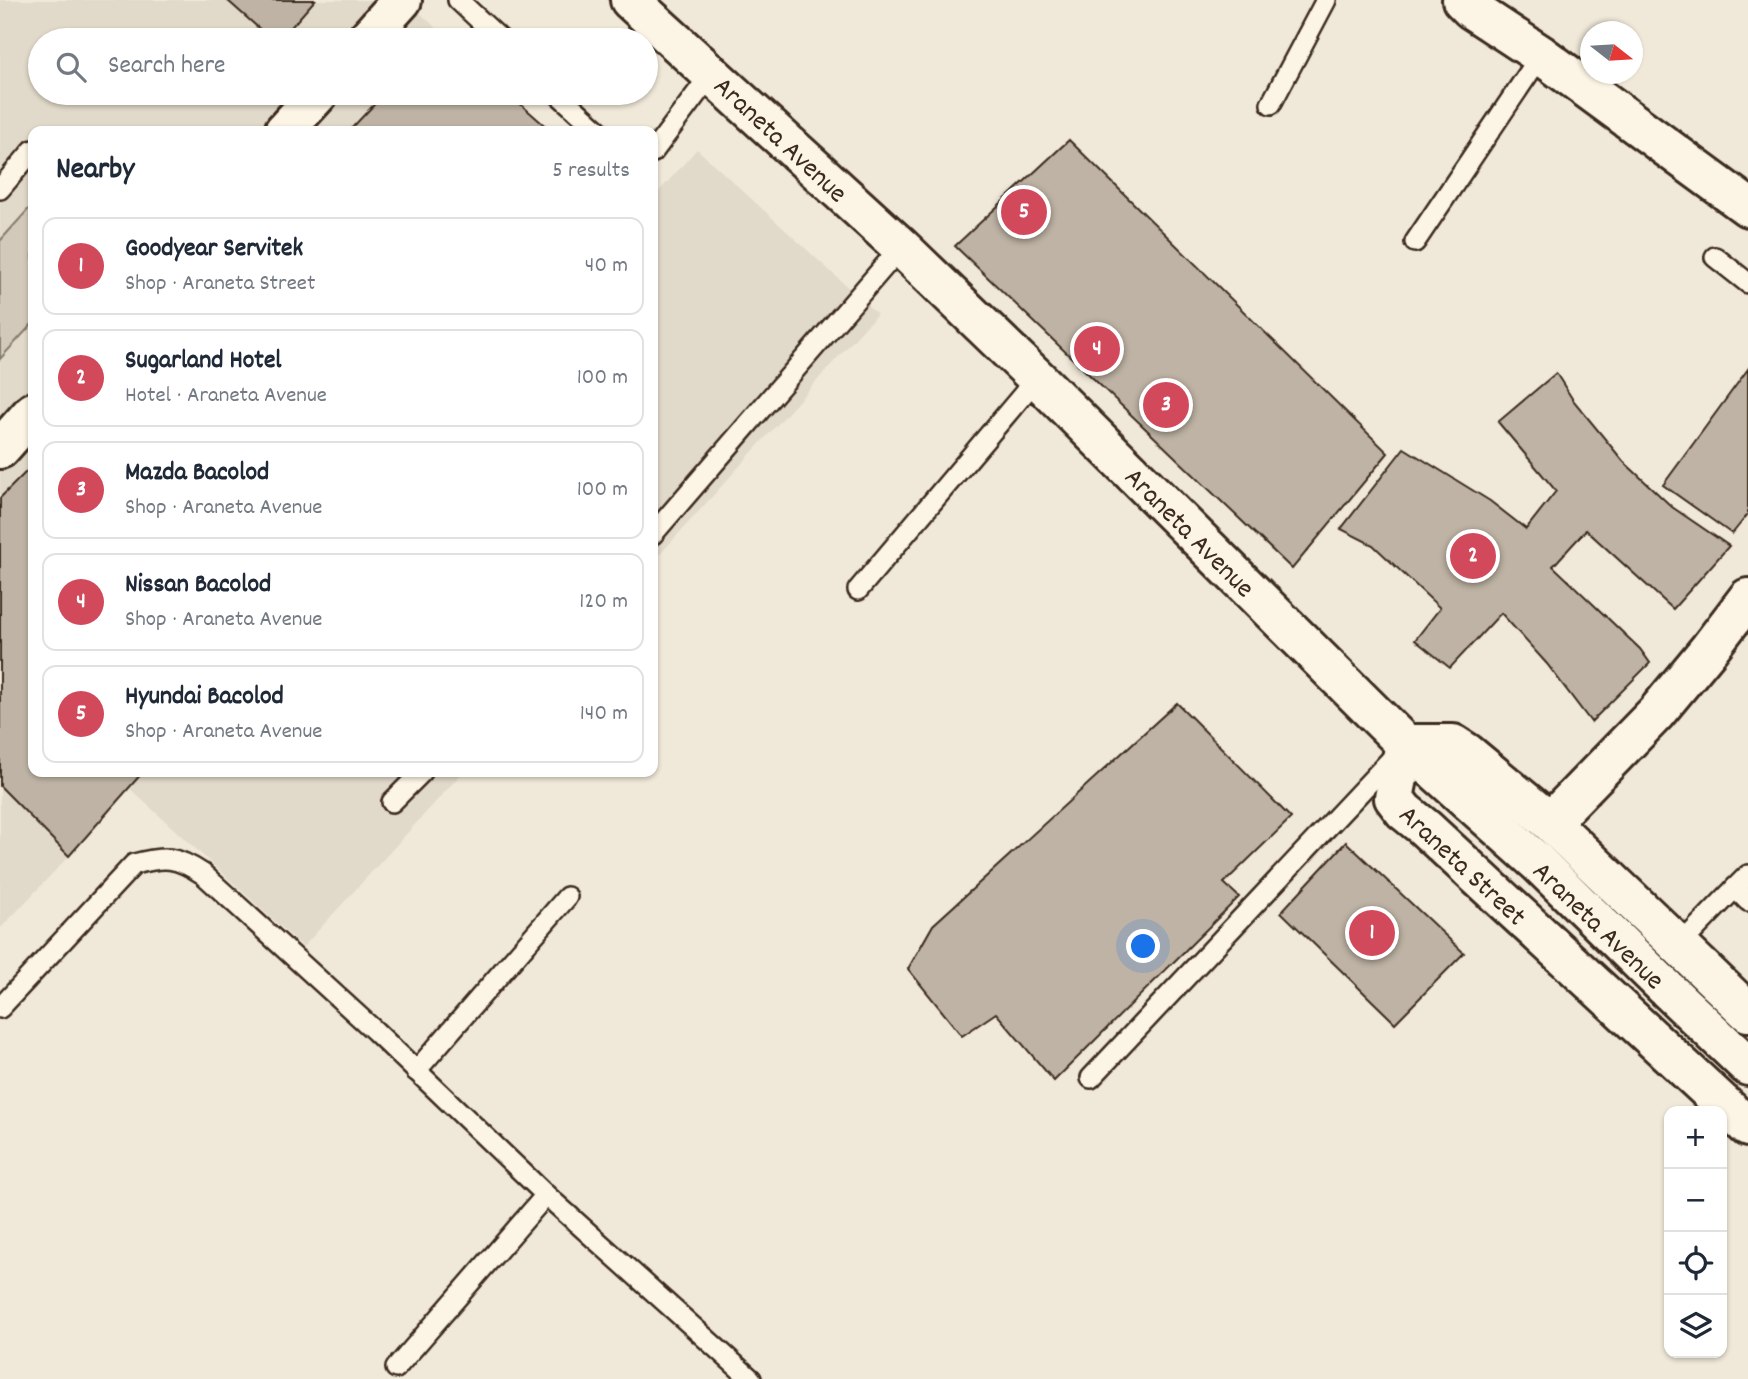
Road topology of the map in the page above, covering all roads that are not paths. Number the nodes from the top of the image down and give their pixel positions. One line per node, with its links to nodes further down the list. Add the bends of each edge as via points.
1 (402, 0): 6 (main road)
2 (458, 0): 7 (lane)
3 (630, 0): 9 (main road, Araneta Avenue)
4 (1326, 0): 10 (lane)
5 (1462, 0): 8 (main road)
6 (377, 28)
7 (488, 28)
8 (1541, 55): 18 (main road); 19 (lane)
9 (712, 73): 15 (lane); 20 (main road, Araneta Avenue)
10 (1271, 104)
11 (308, 105): 13 (main road)
12 (570, 105): 14 (lane)
13 (289, 126)
14 (593, 126)
15 (658, 145)
16 (28, 156): 17 (lane)
17 (0, 189)
18 (1748, 207)
19 (1415, 242)
20 (901, 247): 23 (main road, Araneta Avenue); 26 (lane)
21 (1715, 257): 22 (lane)
22 (1748, 282)
23 (1037, 378): 27 (lane); 29 (main road, Araneta Avenue)
24 (28, 418): 25 (main road)
25 (0, 449)
26 (658, 528)
27 (858, 590)
28 (1748, 598): 32 (main road, via 1656,713)
29 (1405, 744): 32 (main road, via 1453,744); 38 (main road, Araneta Avenue, via 1537,862); 40 (lane); 41 (main road, Araneta Street, via 1394,798 1404,811)
30 (417, 777): 31 (lane)
31 (392, 802)
32 (1550, 822): 35 (main road)
33 (1744, 888): 35 (lane)
34 (567, 897): 39 (lane)
35 (1679, 946): 37 (main road)
36 (0, 1008): 39 (lane, via 134,864 169,858 203,874)
37 (1748, 1012)
38 (1748, 1066)
39 (416, 1071): 42 (lane)
40 (1091, 1078)
41 (1748, 1127)
42 (545, 1195): 43 (lane); 44 (lane)
43 (396, 1368)
44 (751, 1379)

